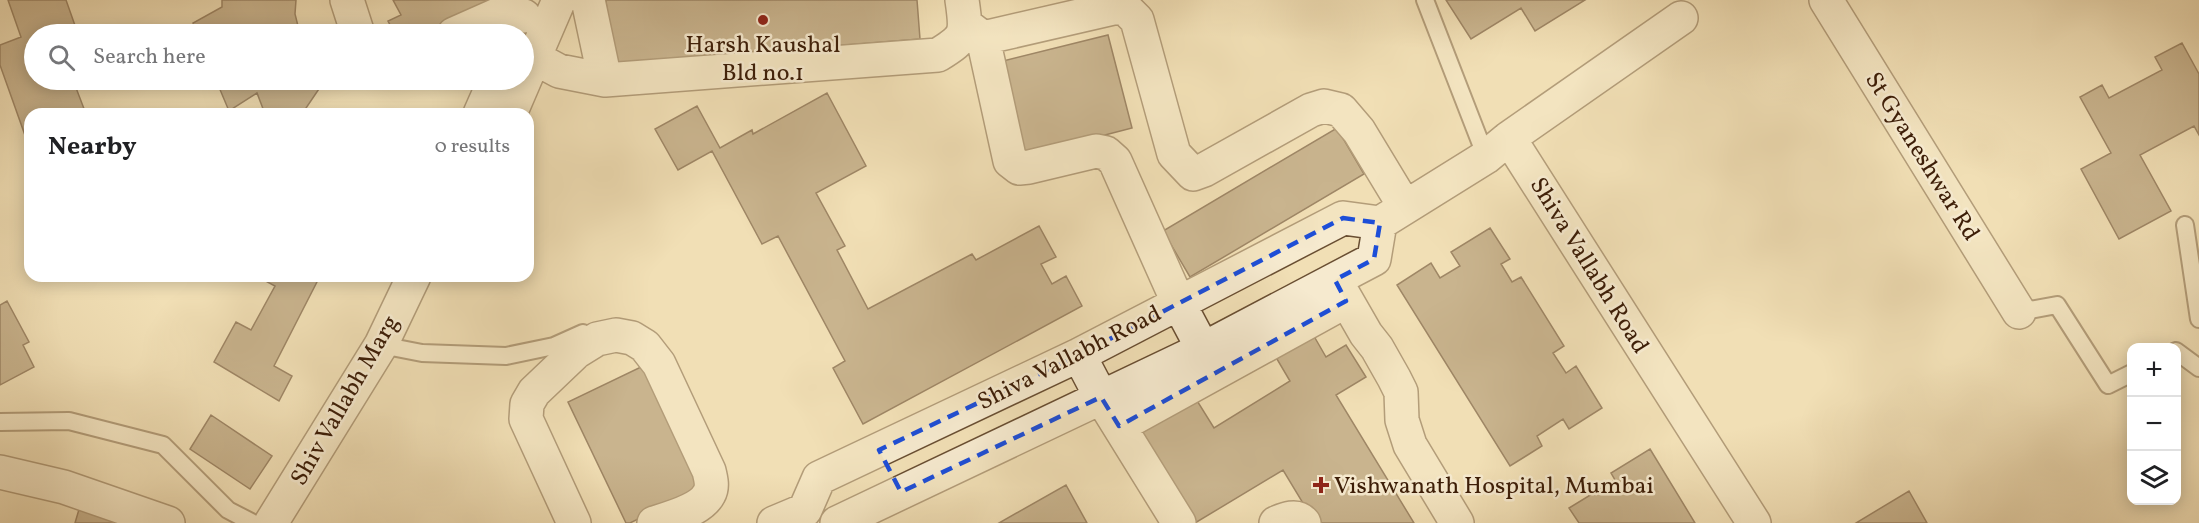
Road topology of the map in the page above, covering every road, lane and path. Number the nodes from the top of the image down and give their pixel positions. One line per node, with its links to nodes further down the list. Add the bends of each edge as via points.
1 (347, 0): 8 (street)
2 (559, 0): 11 (street)
3 (588, 0): 13 (street)
4 (1425, 0): 18 (lane)
5 (1826, 0): 24 (street, St Gyaneshwar Rd)
6 (1681, 18): 18 (street)
7 (970, 21): 13 (street, via 959,42 938,55); 19 (street, via 1118,7 1127,10 1137,20 1174,154 1193,174 1324,106 1341,110 1359,131); 23 (street, via 1010,161 1019,168 1096,151 1106,153 1115,161)
8 (355, 24)
9 (477, 24): 10 (street, via 497,15)
10 (520, 24)
11 (531, 24)
12 (534, 37): 13 (street, via 559,71)
13 (605, 80)
14 (491, 90): 16 (street)
15 (515, 90): 17 (street)
16 (483, 108)
17 (511, 108)
18 (1498, 148): 19 (street); 53 (street, Shiva Vallabh Road)
19 (1392, 215): 22 (street, Shiva Vallabh Road, via 1374,259); 23 (street, Shiva Vallabh Road, via 1343,218)
20 (2185, 225): 25 (lane)
21 (411, 282): 27 (street, Shiv Vallabh Marg)
22 (1340, 290): 28 (street, Shiva Vallabh Road); 37 (street); 52 (street, via 1394,378 1401,392 1402,420 1410,445)
23 (1178, 302): 28 (street); 29 (street, Shiva Vallabh Road)
24 (2019, 312): 32 (lane, via 2057,305 2108,385)
25 (2199, 319)
26 (596, 327): 27 (lane, via 554,346 506,356 422,353)
27 (381, 345): 44 (street, Shiv Vallabh Marg)
28 (1203, 349): 34 (street, Shiva Vallabh Road)
29 (1079, 355): 33 (street, Shiva Vallabh Road); 34 (street)
30 (2181, 355): 31 (lane)
31 (2199, 368)
32 (2127, 376)
33 (1025, 380): 36 (street); 38 (street, Shiva Vallabh Road)
34 (1101, 397): 36 (street, Shiva Vallabh Road); 37 (street)
35 (0, 422): 43 (lane, via 69,421 163,445 228,510)
36 (1047, 423): 40 (street, Shiva Vallabh Road)
37 (1119, 426): 49 (street)
38 (879, 450): 40 (street); 41 (street, Shiva Vallabh Road, via 819,478)
39 (0, 472): 42 (street, via 64,487)
40 (902, 492): 48 (street, Shiva Vallabh Road)
41 (805, 510): 47 (street); 48 (street, Shiva Vallabh Road)
42 (168, 523)
43 (253, 523)
44 (271, 523)
45 (574, 523): 46 (street, via 526,419 527,404 534,392 576,352 597,339 616,335 645,346 658,364 712,484 709,495 699,503)
46 (654, 523)
47 (774, 523)
48 (836, 523)
49 (1179, 523)
50 (1276, 523): 51 (street, via 1294,517)
51 (1304, 523)
52 (1457, 523)
53 (1754, 523)

